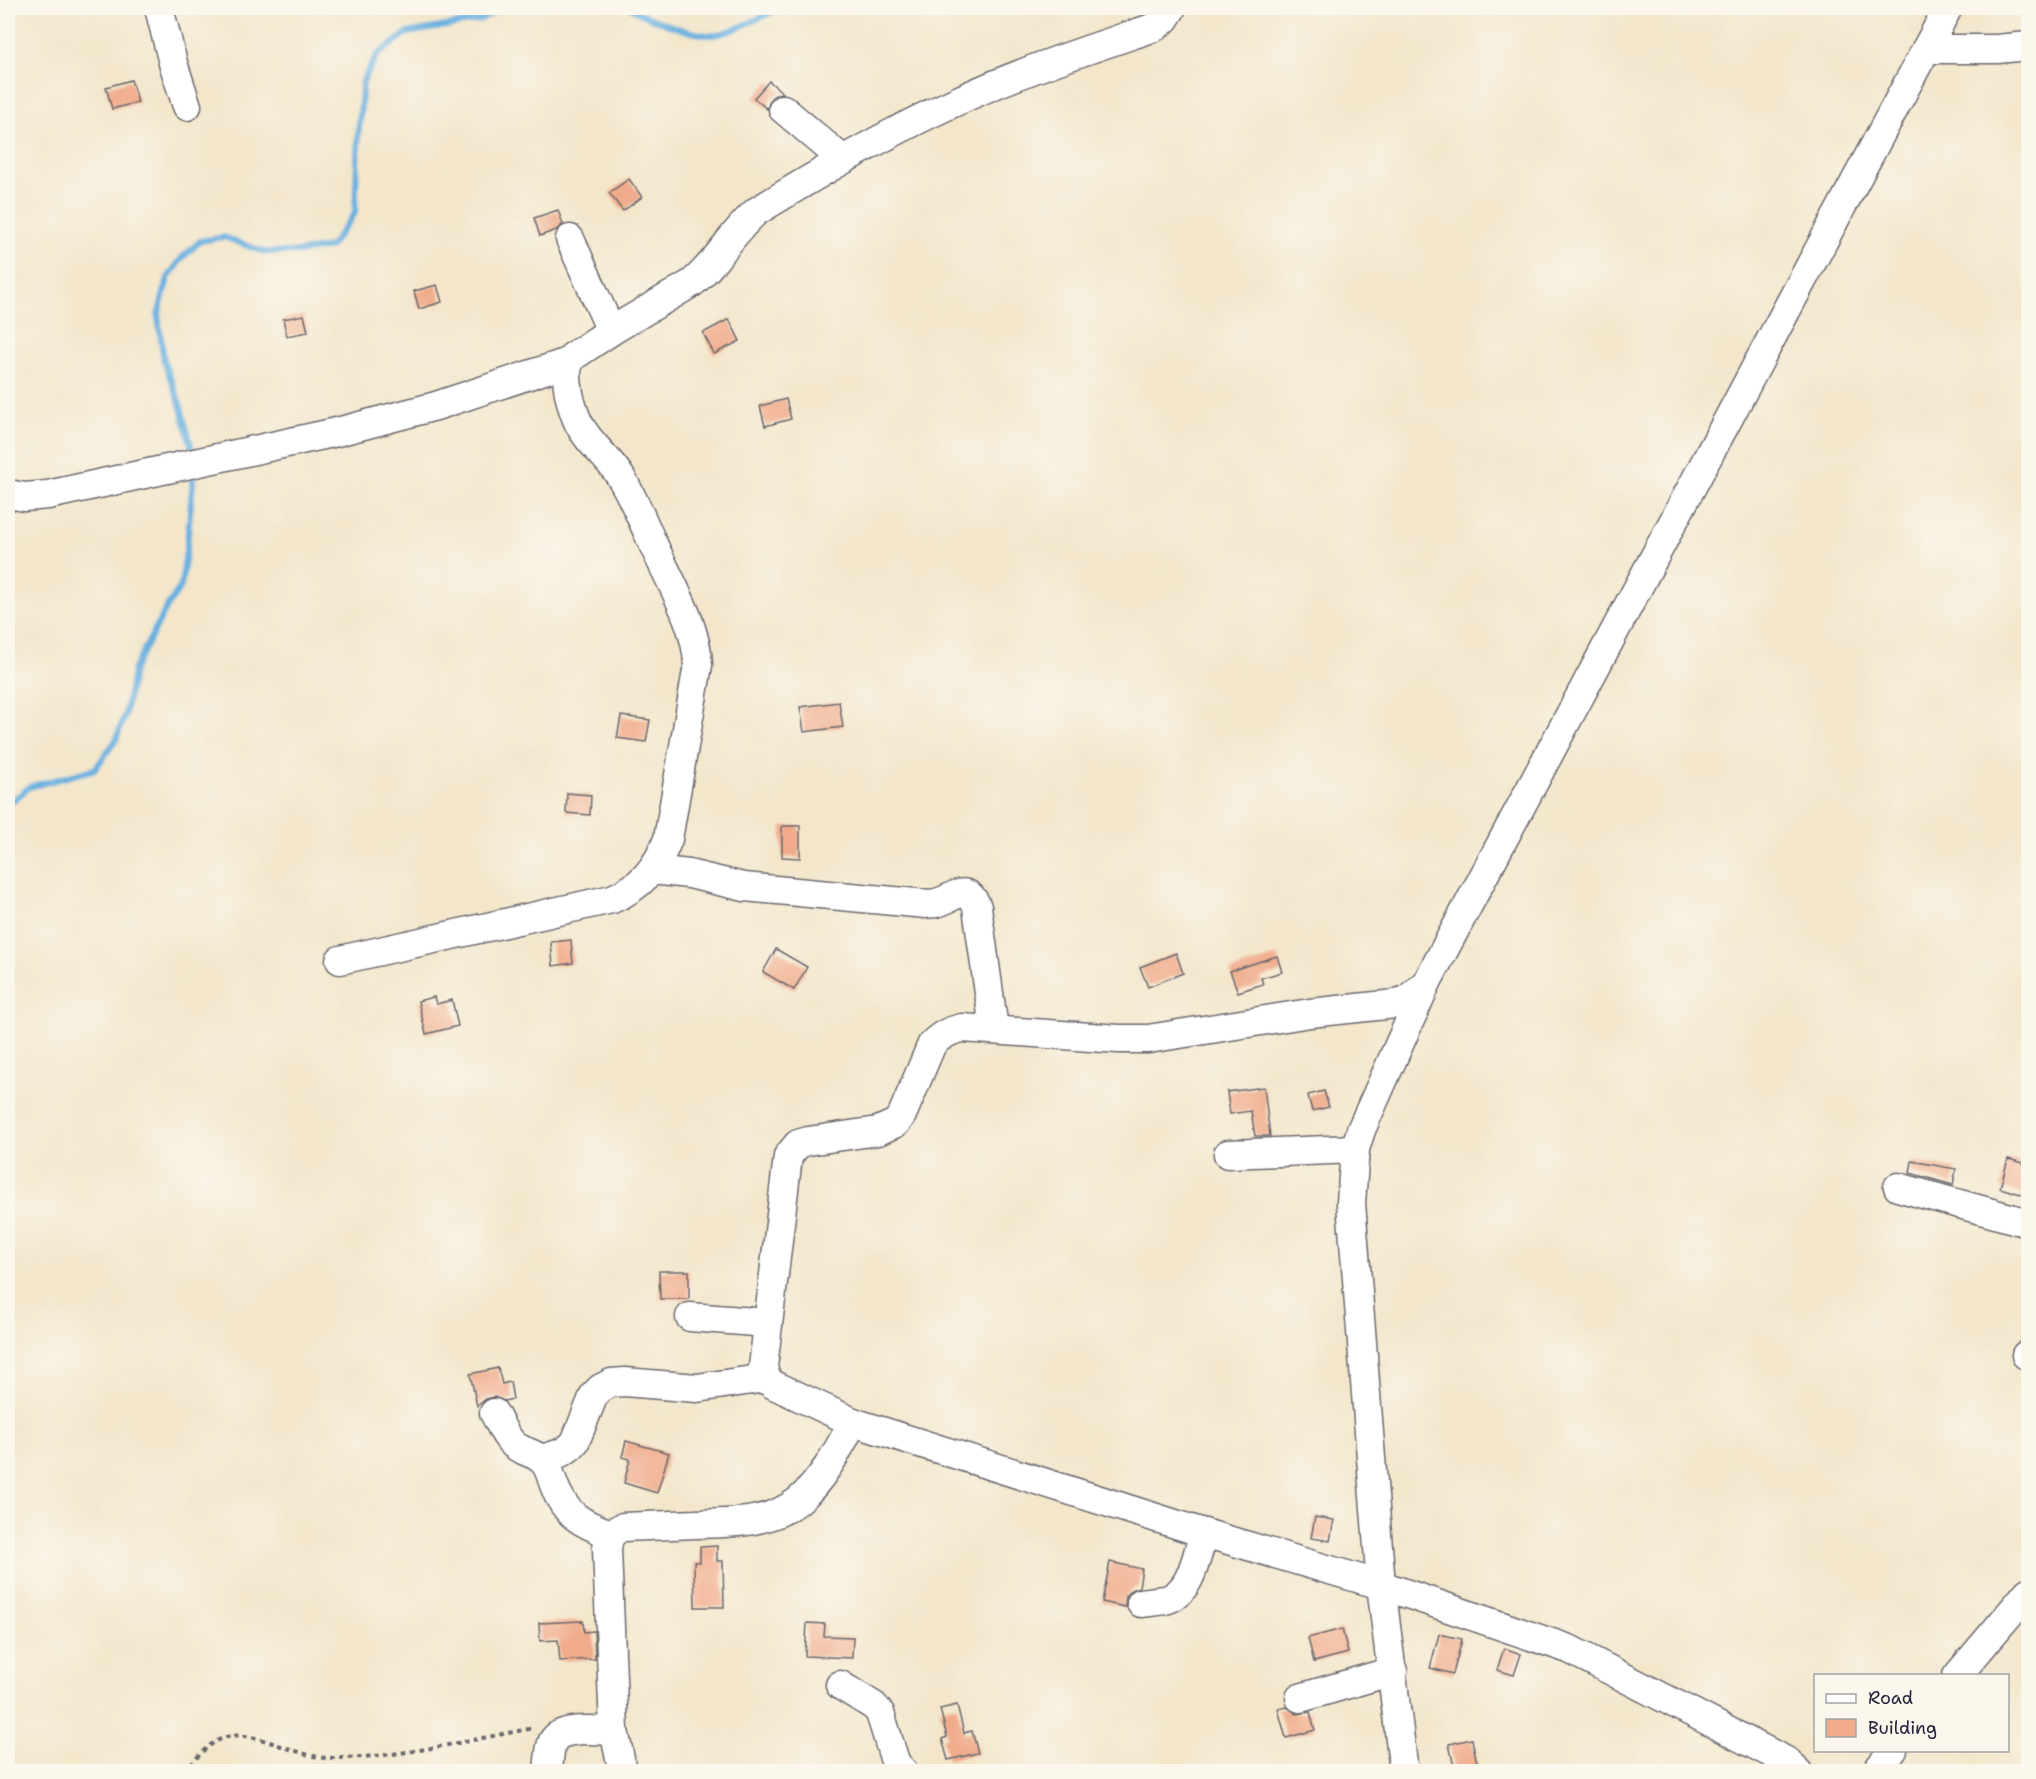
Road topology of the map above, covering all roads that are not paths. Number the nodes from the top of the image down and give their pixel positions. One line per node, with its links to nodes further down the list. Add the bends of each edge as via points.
1 (159, 8): 6 (street)
2 (1172, 8): 8 (street, via 1155,27 1000,82)
3 (1948, 8): 5 (street)
4 (2028, 46): 5 (street)
5 (1926, 49): 15 (street)
6 (188, 106)
7 (783, 109): 8 (street)
8 (842, 159): 10 (street, via 757,211 692,284)
9 (570, 239): 10 (street)
10 (611, 331): 11 (street)
11 (568, 362): 12 (street, via 436,405 291,443 48,495); 13 (street, via 566,376 579,423 625,484 690,624 698,651 668,839)
12 (8, 494)
13 (652, 870): 14 (street, via 640,884 612,899); 16 (street, via 744,886 926,904 966,893 974,898 977,907)
14 (340, 960)
15 (1427, 982): 16 (street, via 1408,999 1395,1004 1310,1012 1148,1039); 17 (street)
16 (994, 1029): 22 (street, via 962,1028 940,1036 932,1044 896,1123 878,1131 808,1141 792,1150 788,1156)
17 (1355, 1149): 18 (street); 29 (street, via 1352,1203)
18 (1228, 1154)
19 (1898, 1187): 20 (street)
20 (2028, 1223)
21 (690, 1317): 22 (street)
22 (768, 1323): 23 (street, via 763,1367)
23 (766, 1378): 25 (street); 26 (street, via 697,1389 611,1383 594,1395 571,1447)
24 (494, 1413): 26 (street, via 515,1446)
25 (853, 1422): 27 (street); 28 (street, via 830,1464 815,1482 798,1500 775,1515 750,1522 623,1527)
26 (541, 1459): 28 (street, via 563,1506 581,1522)
27 (1204, 1533): 29 (street); 31 (street, via 1182,1591 1166,1599)
28 (611, 1534): 36 (street, via 607,1549)
29 (1381, 1585): 32 (street); 42 (street, via 1569,1649 1788,1762)
30 (2028, 1592): 33 (street)
31 (1141, 1603)
32 (1393, 1671): 35 (street); 41 (street)
33 (1959, 1674)
34 (840, 1685): 40 (street, via 880,1713 894,1758)
35 (1300, 1698)
36 (614, 1731): 38 (street, via 565,1732 555,1738); 39 (street)
37 (1891, 1752): 43 (street)
38 (548, 1772)
39 (623, 1772)
40 (904, 1772)
41 (1404, 1772)
42 (1799, 1772)
43 (1876, 1772)

